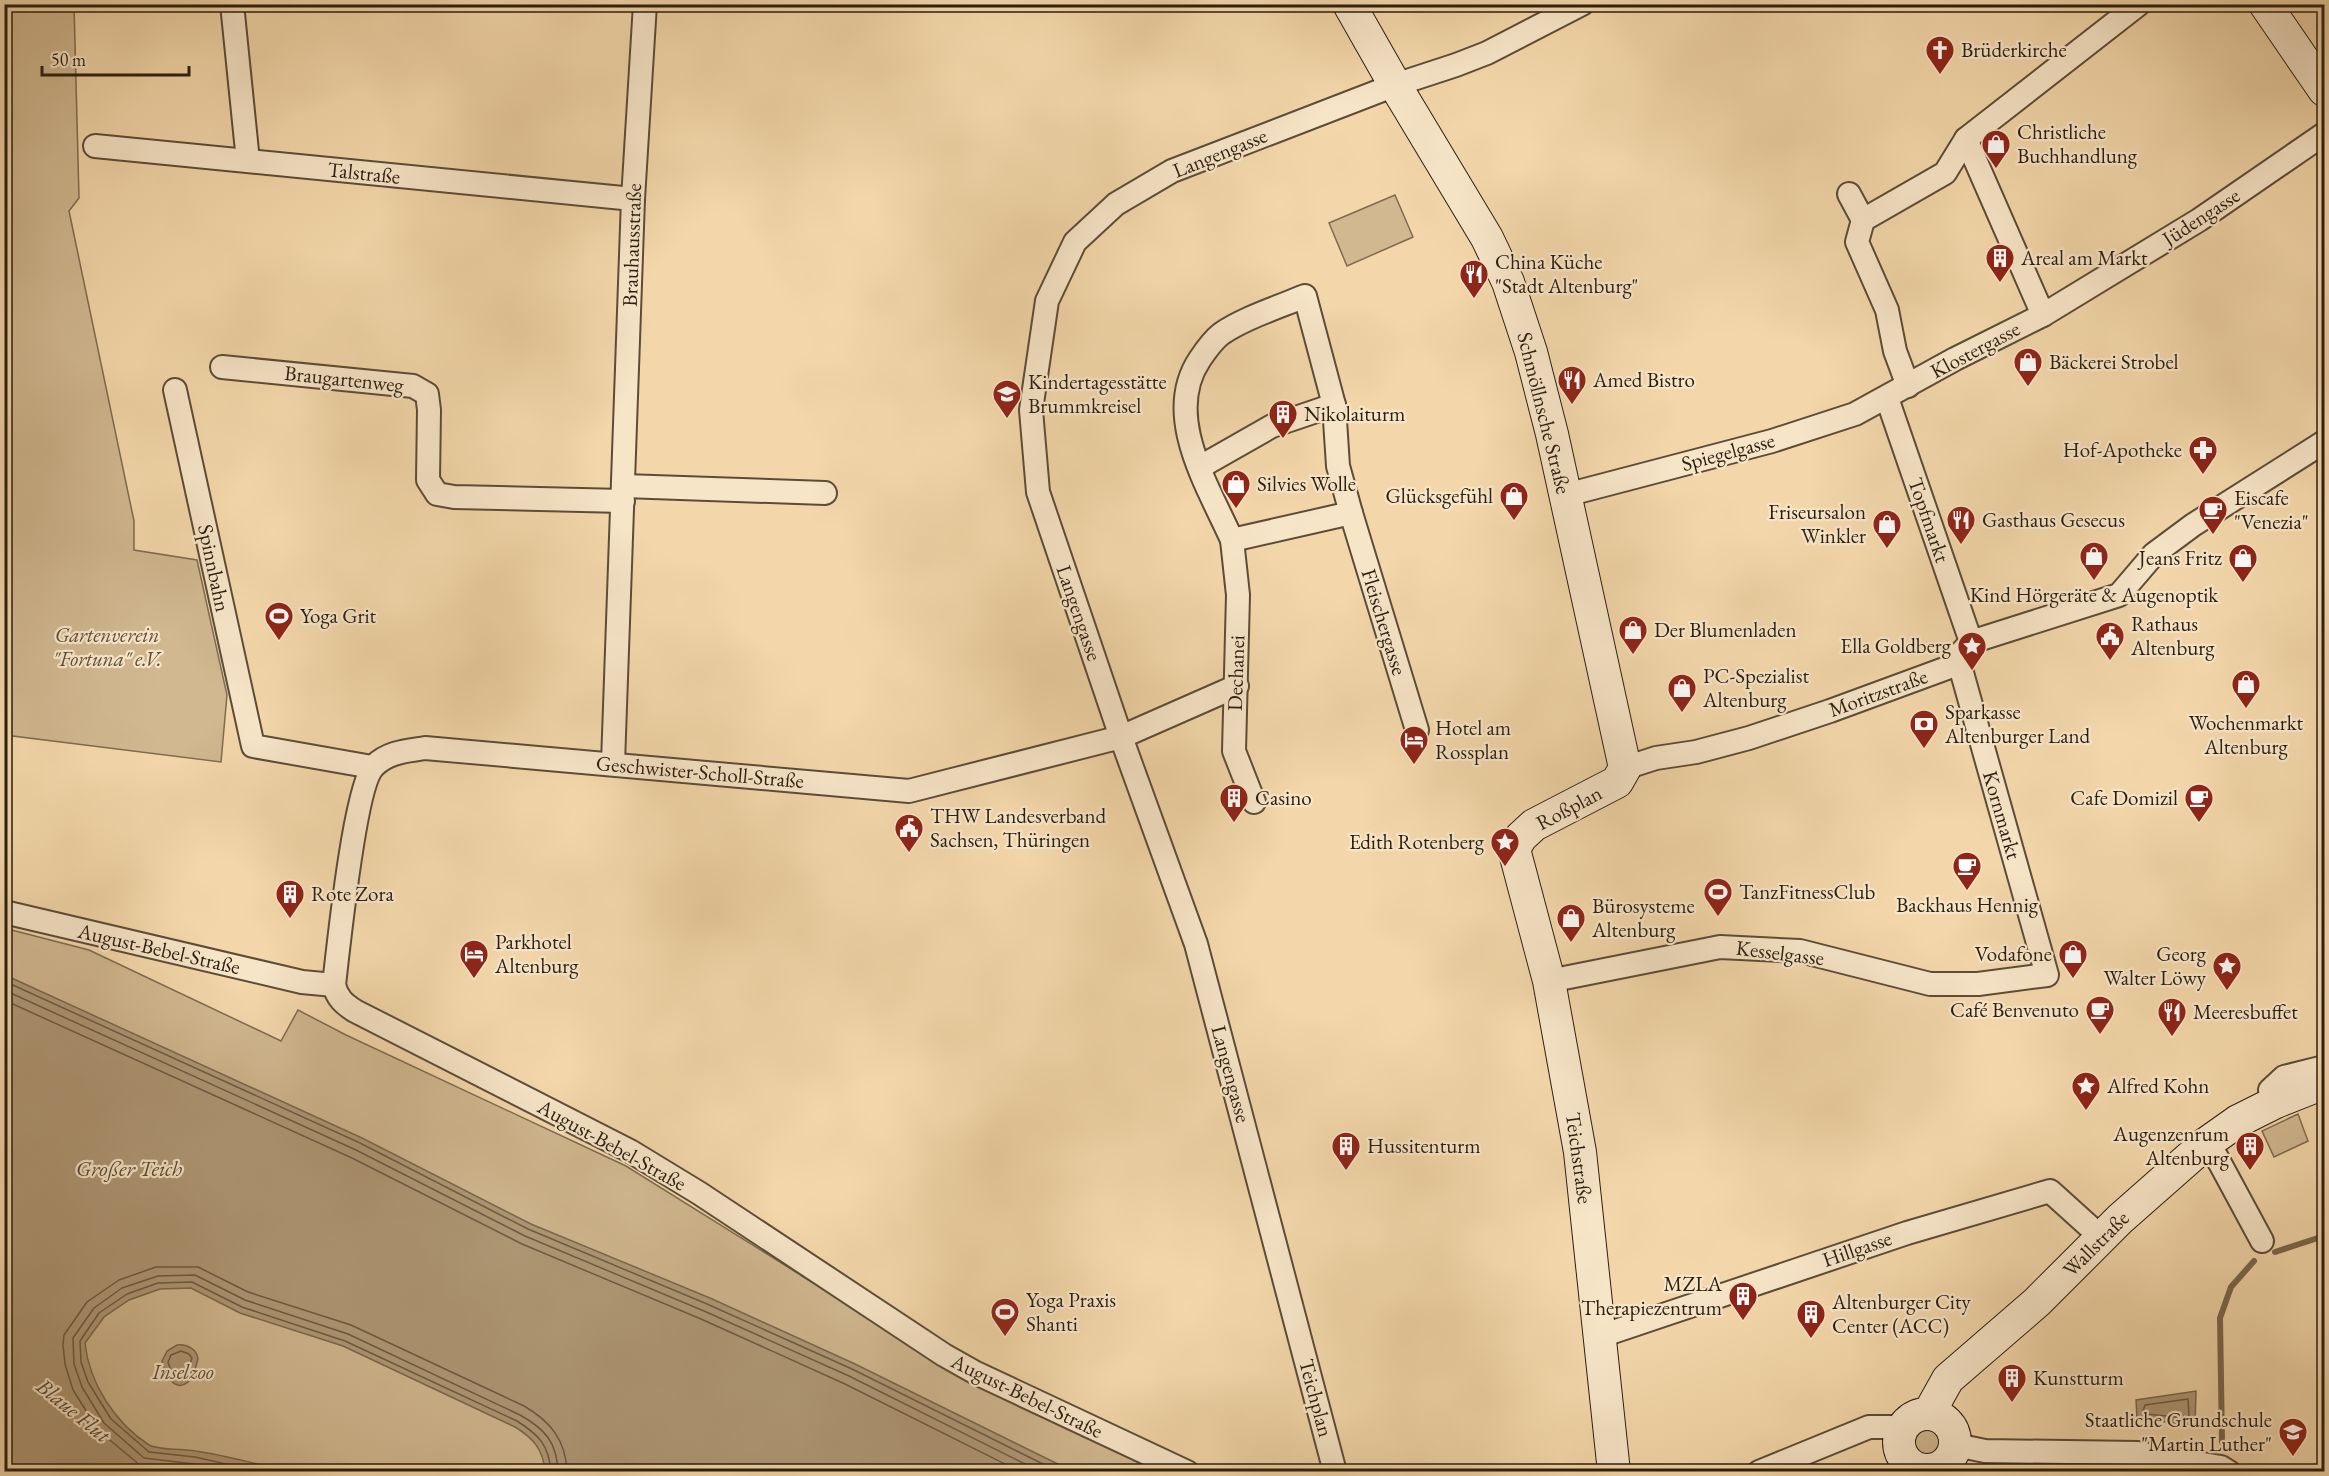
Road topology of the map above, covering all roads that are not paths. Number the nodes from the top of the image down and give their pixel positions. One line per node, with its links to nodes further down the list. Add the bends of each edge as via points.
1 (232, 4): 12 (street)
2 (645, 4): 14 (street, Brauhausstraße)
3 (1349, 4): 7 (street, Schmöllnsche Straße)
4 (1582, 4): 7 (street, Langengasse, via 1487,53)
5 (2139, 4): 10 (street)
6 (2265, 4): 8 (street)
7 (1395, 85): 26 (street, Schmöllnsche Straße, via 1487,238 1508,282 1531,352); 32 (street, Langengasse, via 1172,171 1116,204 1075,243 1047,301 1031,410 1038,492)
8 (2325, 90)
9 (2325, 134): 16 (street, Jüdengasse, via 2199,220)
10 (1966, 139): 15 (street, via 1945,173); 16 (street)
11 (95, 146): 12 (street, Talstraße)
12 (248, 161): 14 (street, Talstraße)
13 (1849, 194): 15 (street)
14 (633, 199): 25 (street, Brauhausstraße)
15 (1863, 220): 18 (street, Klostergasse, via 1857,242 1887,310 1895,351)
16 (2043, 315): 18 (street, Klostergasse)
17 (222, 367): 25 (street, Braugartenweg, via 413,386 427,394 428,480 437,494 454,497)
18 (1908, 386): 20 (street, Klostergasse)
19 (175, 390): 34 (street, Spinnbahn, via 254,746)
20 (1887, 398): 26 (street, Spiegelgasse, via 1856,414 1772,441); 29 (street, Topfmarkt)
21 (1334, 405): 23 (street, via 1272,426); 23 (street, Dechanei, via 1305,296 1220,335 1191,373 1185,393 1185,421); 27 (street, Fleischergasse, via 1338,466)
22 (2325, 442): 29 (street, Moritzstraße, via 2193,525 2148,546 2119,595 2032,621)
23 (1200, 467): 28 (street, Dechanei)
24 (825, 493): 25 (street)
25 (624, 494): 33 (street, Brauhausstraße)
26 (1566, 495): 35 (street, Schmöllnsche Straße)
27 (1351, 513): 28 (street); 31 (street, Fleischergasse)
28 (1232, 540): 30 (street, Dechanei, via 1238,595)
29 (1964, 648): 35 (street, Moritzstraße, via 1947,668 1830,711 1749,738); 39 (street, Kornmarkt)
30 (1236, 686): 32 (street, Geschwister-Scholl-Straße); 36 (street, Dechanei, via 1234,751)
31 (1417, 730)
32 (1121, 737): 33 (street, Geschwister-Scholl-Straße, via 909,791); 46 (street, Langengasse, via 1196,944)
33 (613, 764): 34 (street, Geschwister-Scholl-Straße, via 425,748 393,753)
34 (372, 767): 41 (street, via 362,793)
35 (1625, 768): 37 (street, Roßplan, via 1617,782 1534,825)
36 (1254, 802)
37 (1514, 849): 40 (street, Teichstraße)
38 (4, 912): 41 (street, August-Bebel-Straße, via 291,980)
39 (2047, 975): 40 (street, Kesselgasse, via 1978,984 1930,984 1800,951 1720,946)
40 (1549, 981): 47 (street, Teichstraße, via 1580,1152)
41 (334, 985): 52 (street, August-Bebel-Straße, via 343,1003 355,1011 640,1157 944,1355)
42 (2319, 1074): 43 (street, Wallstraße)
43 (2208, 1142): 44 (street, Wallstraße); 45 (street)
44 (2102, 1238): 47 (street, Hillgasse, via 2050,1191 1907,1233); 48 (street, Wallstraße, via 2037,1302 1948,1379)
45 (2262, 1241)
46 (1296, 1325): 53 (street, Teichplan)
47 (1601, 1336): 54 (street, Teichstraße)
48 (1932, 1413): 49 (street, via 1914,1417); 50 (street, via 1952,1428)
49 (1901, 1431): 51 (street, via 1899,1444 1905,1460); 55 (street, via 1869,1426)
50 (1956, 1445): 51 (street, via 1950,1460); 56 (street, via 1985,1451 2138,1453 2221,1467)
51 (1928, 1471)
52 (1188, 1472)
53 (1335, 1472)
54 (1614, 1472)
55 (1759, 1472)
56 (2229, 1472)

